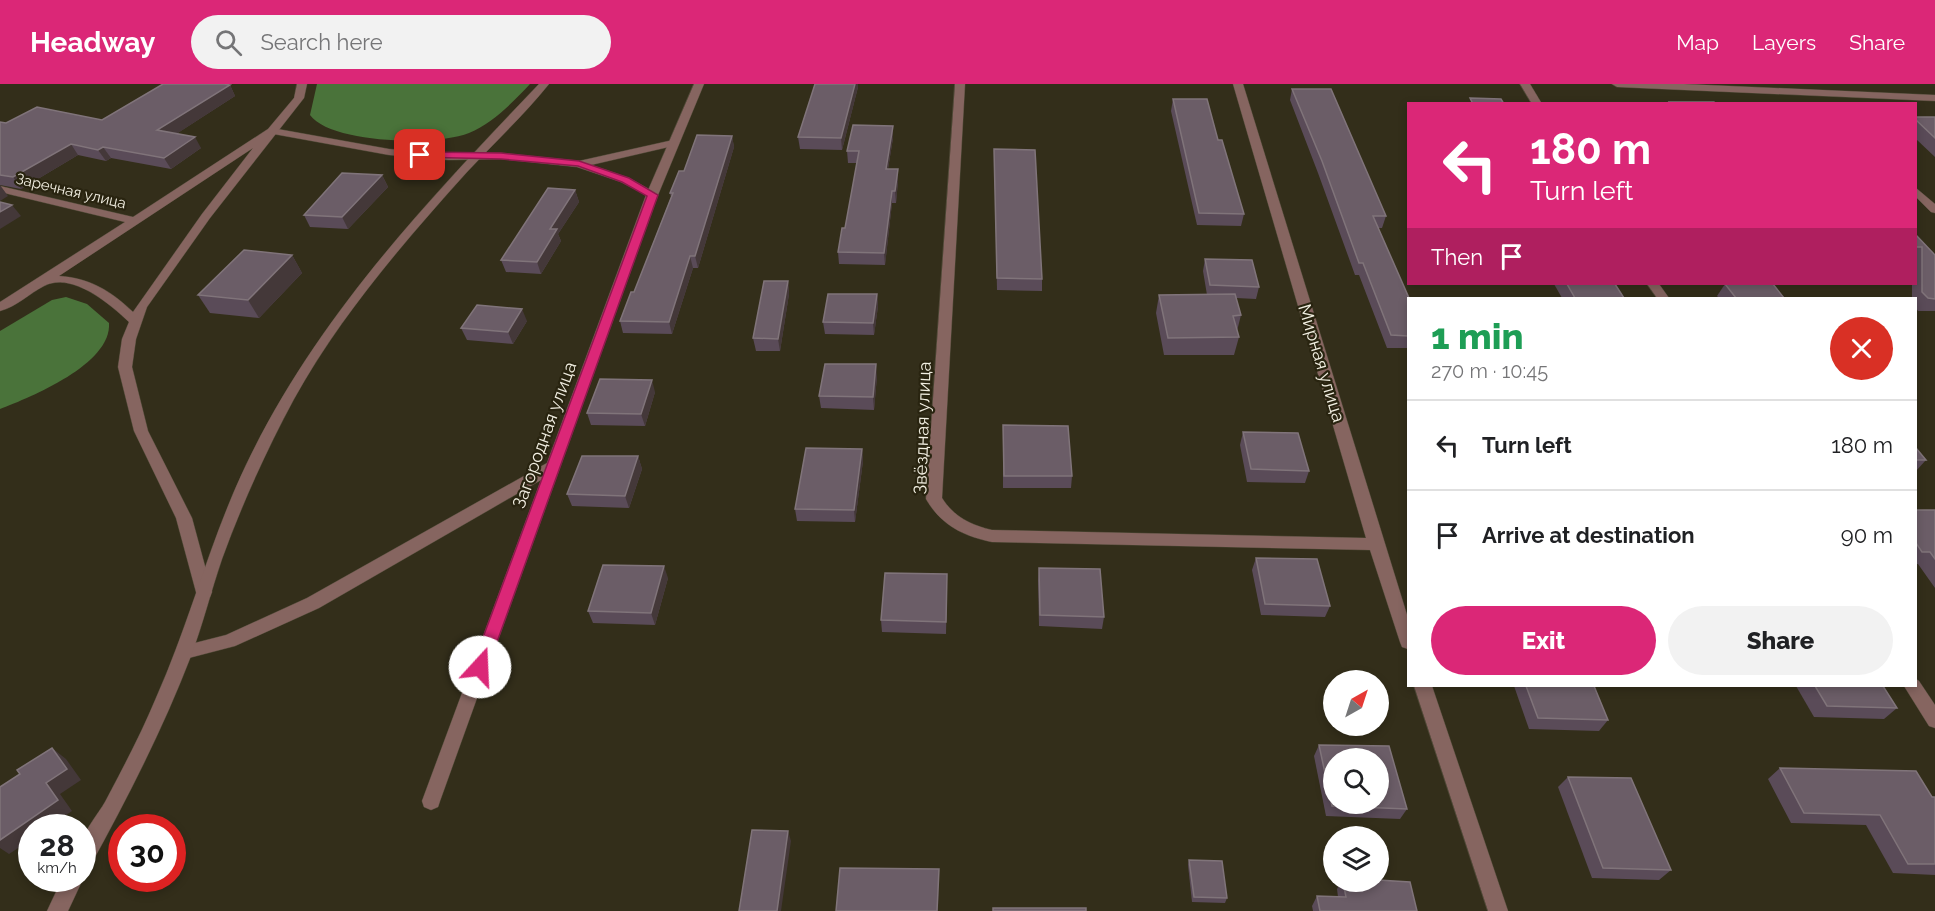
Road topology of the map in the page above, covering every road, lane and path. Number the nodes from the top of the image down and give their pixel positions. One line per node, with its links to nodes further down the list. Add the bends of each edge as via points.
1 (302, 84): 13 (street, via 294,105)
2 (544, 84): 15 (street)
3 (699, 84): 14 (street, Загородная улица)
4 (960, 84): 26 (street, Звёздная улица, via 934,499 941,512 970,532 992,536)
5 (1238, 84): 26 (street, Мирная улица)
6 (1525, 84): 11 (street)
7 (1617, 84): 9 (street)
8 (1806, 84): 9 (street)
9 (1815, 93): 10 (street); 12 (street)
10 (1935, 98)
11 (1536, 102)
12 (1823, 102)
13 (272, 131): 15 (street, via 389,152); 21 (street); 24 (street, via 200,225)
14 (673, 143): 16 (street); 19 (street, Загородная улица)
15 (477, 156): 16 (street); 27 (street, via 382,262 308,362 260,449)
16 (579, 164): 19 (street, via 626,180)
17 (0, 189): 21 (street, Заречная улица)
18 (1917, 192): 20 (street)
19 (652, 195): 25 (street, Загородная улица)
20 (1935, 210)
21 (135, 221): 22 (street)
22 (45, 280): 23 (street); 24 (street, via 86,282 106,293)
23 (0, 307)
24 (135, 321): 27 (street, via 124,367 141,431 184,518)
25 (553, 466): 29 (street, via 313,603 229,641); 33 (street, Загородная улица)
26 (1376, 544): 28 (street, Мирная улица)
27 (204, 592): 29 (street)
28 (1407, 639)
29 (185, 652): 34 (street, via 144,747)
30 (1423, 687): 37 (street)
31 (1913, 687): 32 (street)
32 (1935, 720)
33 (431, 801)
34 (96, 835)
35 (66, 892): 36 (street)
36 (57, 911)
37 (1498, 911)

